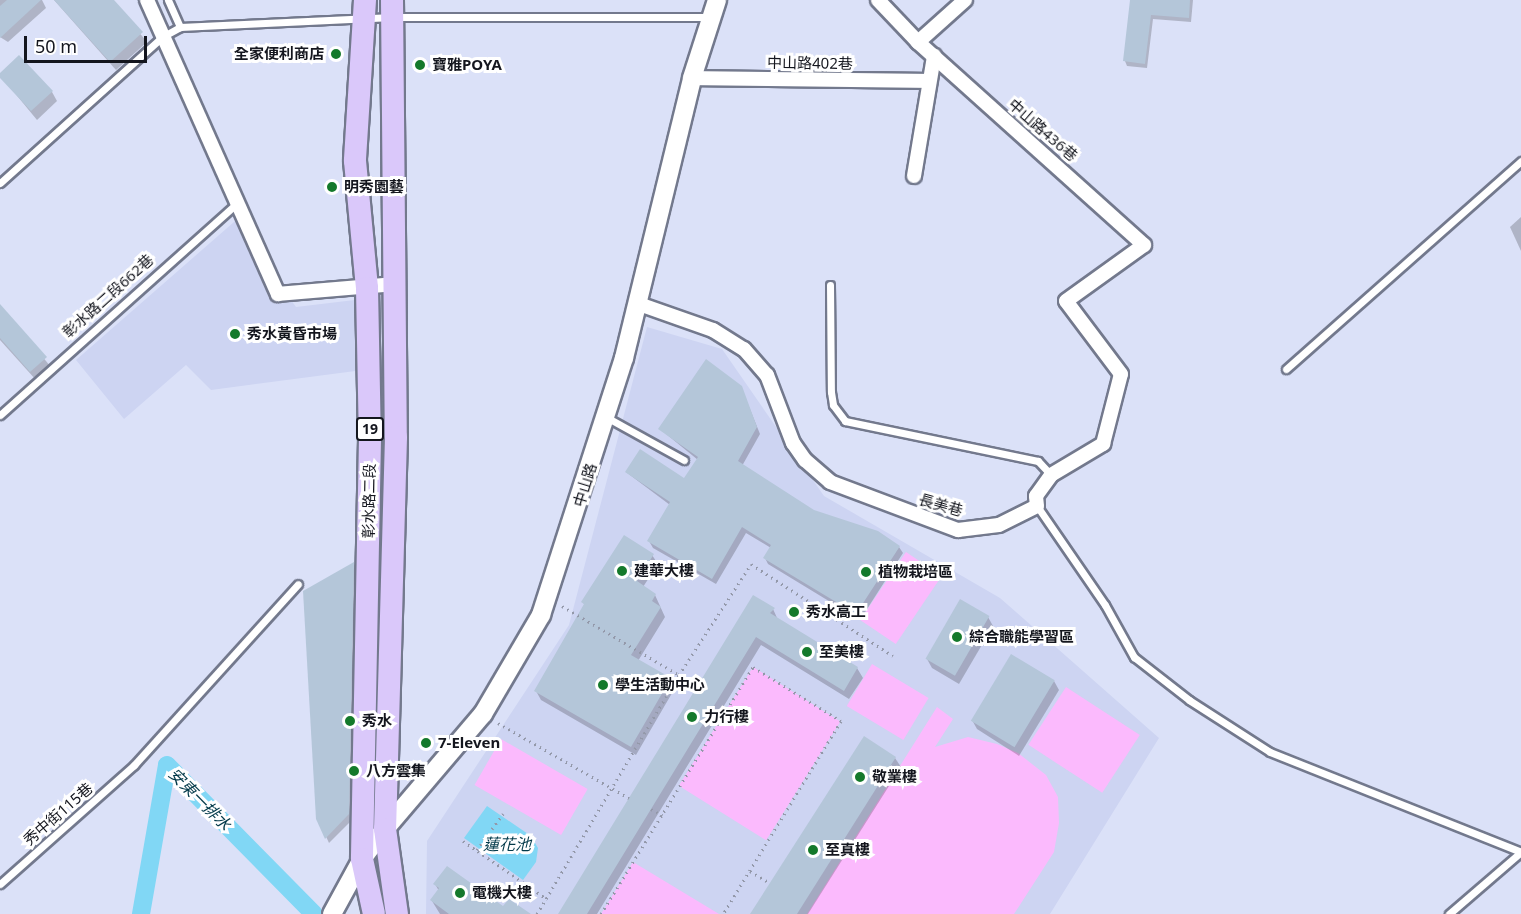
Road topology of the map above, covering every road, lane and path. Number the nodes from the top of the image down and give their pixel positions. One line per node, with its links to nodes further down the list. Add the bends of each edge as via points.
1 (147, 0): 9 (street)
2 (168, 0): 8 (lane)
3 (878, 0): 10 (street, 中山路436巷)
4 (965, 0): 10 (street)
5 (393, 8): 6 (lane); 7 (lane); 18 (main road, 彰水路二段 / 19)
6 (365, 9): 8 (lane); 20 (main road, 彰水路二段 / 19, via 355,161)
7 (715, 9): 12 (street, 中山路)
8 (180, 27): 9 (lane)
9 (162, 37): 16 (lane); 17 (street)
10 (918, 42): 11 (street, 中山路436巷)
11 (934, 56): 13 (street); 28 (street, 中山路436巷, via 1144,245 1066,301 1121,374 1103,444)
12 (692, 78): 13 (street, 中山路402巷); 21 (street, 中山路)
13 (927, 81): 15 (street)
14 (1521, 161): 22 (lane)
15 (914, 176)
16 (0, 183)
17 (237, 202): 20 (street, via 278,294); 23 (lane, 彰水路二段662巷)
18 (395, 284): 20 (street); 25 (main road, 彰水路二段 / 19)
19 (830, 285): 28 (lane, via 831,392 833,405 845,421 1038,461)
20 (367, 288): 26 (main road, 彰水路二段 / 19)
21 (639, 304): 24 (street, 中山路); 29 (street, 長美巷, via 713,330 744,349 767,375 793,443 830,482 958,530 999,525)
22 (1286, 369)
23 (0, 415)
24 (606, 417): 27 (lane); 31 (street, 中山路)
25 (396, 437): 26 (main road); 40 (main road, 彰水路二段 / 19)
26 (370, 439): 45 (main road, 彰水路二段 / 19)
27 (684, 460)
28 (1052, 475): 29 (street, via 1036,496)
29 (1037, 506): 56 (lane, via 1105,605 1134,657 1189,700 1270,752 1521,852)
30 (298, 584): 48 (lane, 秀中街115巷, via 134,765)
31 (547, 597): 33 (path); 34 (street, 中山路)
32 (893, 656): 33 (path, via 751,564)
33 (679, 675): 35 (path)
34 (483, 714): 35 (path); 40 (street, 中山路)
35 (612, 786): 36 (path); 49 (path)
36 (629, 798)
37 (651, 809): 39 (path)
38 (503, 814): 41 (path)
39 (662, 815): 46 (path, via 753,667 841,721); 54 (path)
40 (385, 829): 45 (street, 中山路); 52 (main road, 19)
41 (492, 829)
42 (486, 837): 44 (path)
43 (463, 841): 44 (path)
44 (477, 850): 49 (path)
45 (362, 859): 50 (street, 中山路); 51 (main road, 19)
46 (750, 871): 47 (path); 55 (path)
47 (770, 883)
48 (0, 884)
49 (547, 899): 53 (path)
50 (332, 914)
51 (374, 914)
52 (397, 914)
53 (537, 914)
54 (601, 914)
55 (723, 914)
56 (1449, 914)

